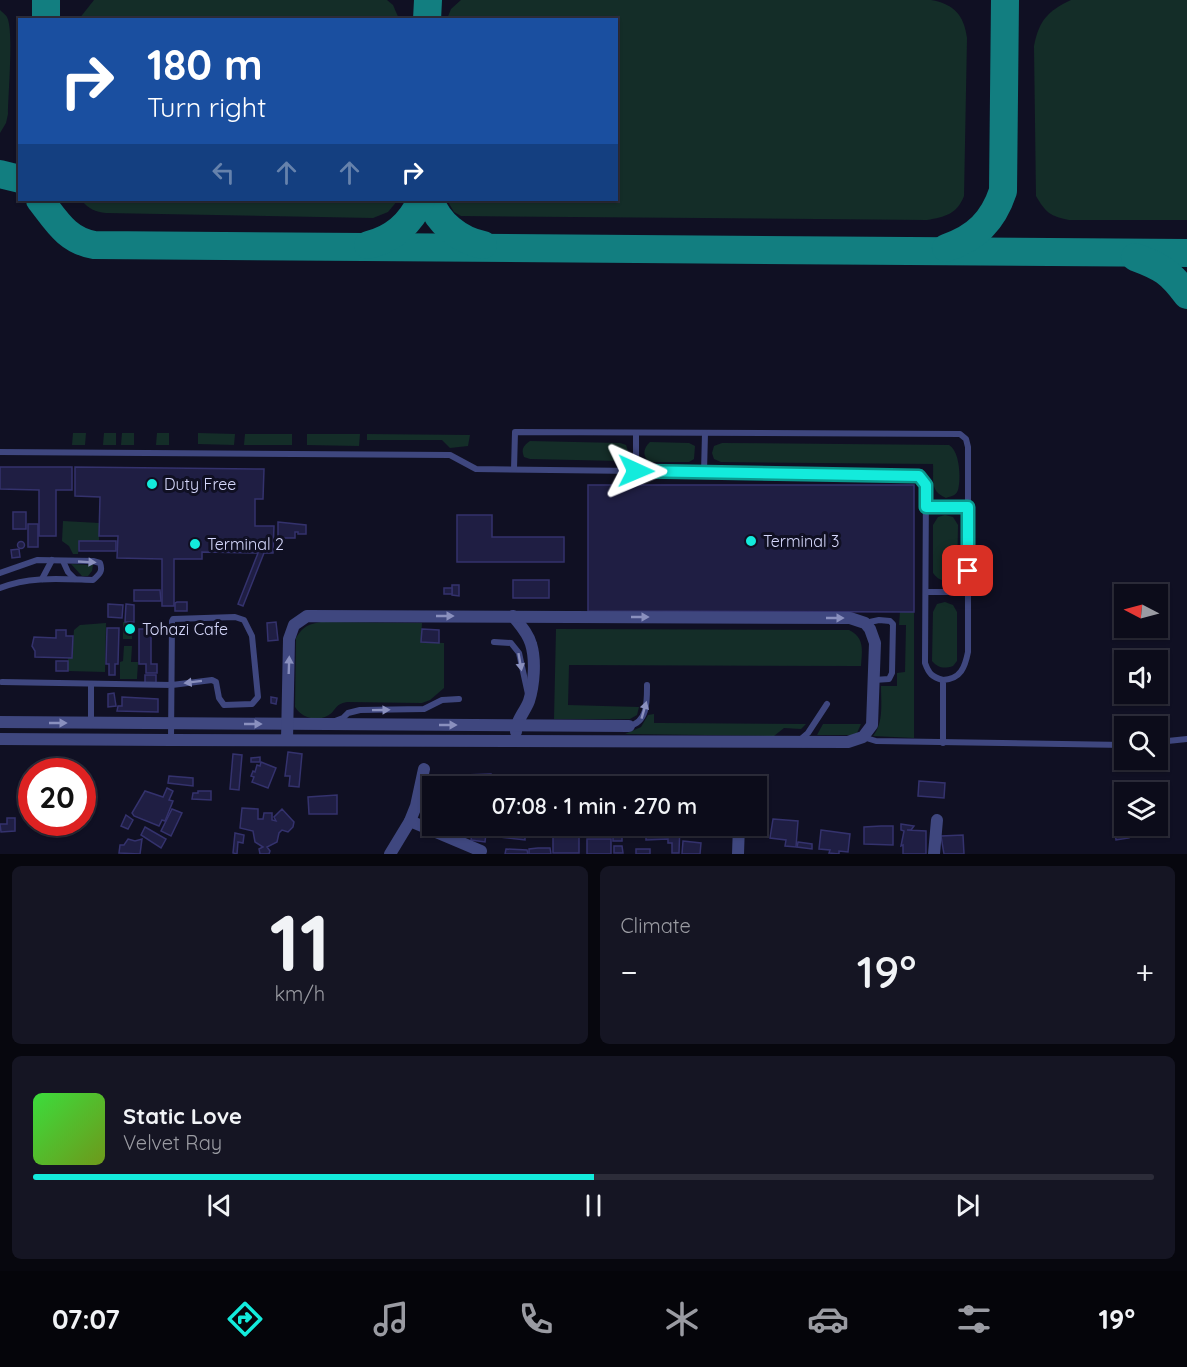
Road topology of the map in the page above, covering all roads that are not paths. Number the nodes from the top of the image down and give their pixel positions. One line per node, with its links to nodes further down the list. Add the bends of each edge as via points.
1 (636, 433): 2 (lane); 4 (lane, via 514,432); 5 (lane)
2 (705, 433): 6 (lane); 8 (lane, via 960,434 968,447)
3 (0, 453): 4 (lane, via 450,455 476,469)
4 (514, 469): 5 (lane)
5 (636, 471): 6 (lane)
6 (704, 472): 7 (lane, via 912,474 926,485)
7 (926, 507): 8 (lane); 15 (lane)
8 (968, 507): 16 (lane)
9 (52, 560): 10 (lane); 11 (lane, via 37,560); 12 (lane)
10 (63, 561): 13 (lane); 13 (lane, one-way to 13, via 100,563 100,574 93,580)
11 (0, 573)
12 (42, 579): 13 (lane); 14 (lane)
13 (75, 579)
14 (0, 588)
15 (926, 592): 16 (lane); 21 (lane, via 925,663 928,673)
16 (968, 592): 21 (lane, via 965,664 959,675)
17 (513, 616): 18 (street, one-way to 18, via 850,618); 27 (street, via 532,645); 32 (street, one-way to 17, via 291,632 307,616)
18 (865, 623): 20 (street, via 873,636); 20 (lane, via 879,620 893,624 892,673 889,679)
19 (494, 642): 27 (lane, one-way to 27, via 511,643 519,653)
20 (874, 680): 36 (street, via 873,717)
21 (944, 680): 44 (lane)
22 (2, 682): 23 (lane)
23 (91, 684): 24 (lane); 30 (lane)
24 (172, 685): 24 (lane, one-way to 24, via 173,619 244,620 252,636 258,697 252,704 225,705 212,680); 31 (lane)
25 (647, 685): 35 (lane, one-way to 25, via 643,718)
26 (459, 699): 33 (lane, one-way to 26, via 360,710 424,709 442,700)
27 (529, 700): 34 (street)
28 (827, 704): 42 (lane, via 808,733)
29 (0, 722): 30 (street, one-way to 30)
30 (91, 723): 31 (street)
31 (171, 723): 32 (street, one-way to 32); 39 (lane)
32 (287, 724): 33 (street); 40 (street)
33 (326, 724): 34 (street, one-way to 34)
34 (516, 725): 35 (street); 41 (street)
35 (629, 726)
36 (863, 737): 42 (street, via 848,742); 44 (lane, via 876,741)
37 (0, 739): 39 (street)
38 (1187, 739): 43 (lane)
39 (171, 740): 40 (street)
40 (286, 740): 41 (street)
41 (516, 741): 42 (street)
42 (792, 741)
43 (1168, 741)
44 (943, 742): 45 (lane)
45 (1114, 745)
46 (424, 769): 48 (street)
47 (937, 820): 53 (street)
48 (410, 821): 50 (street); 51 (street)
49 (739, 836): 52 (street)
50 (481, 851)
51 (390, 854)
52 (738, 854)
53 (934, 854)

